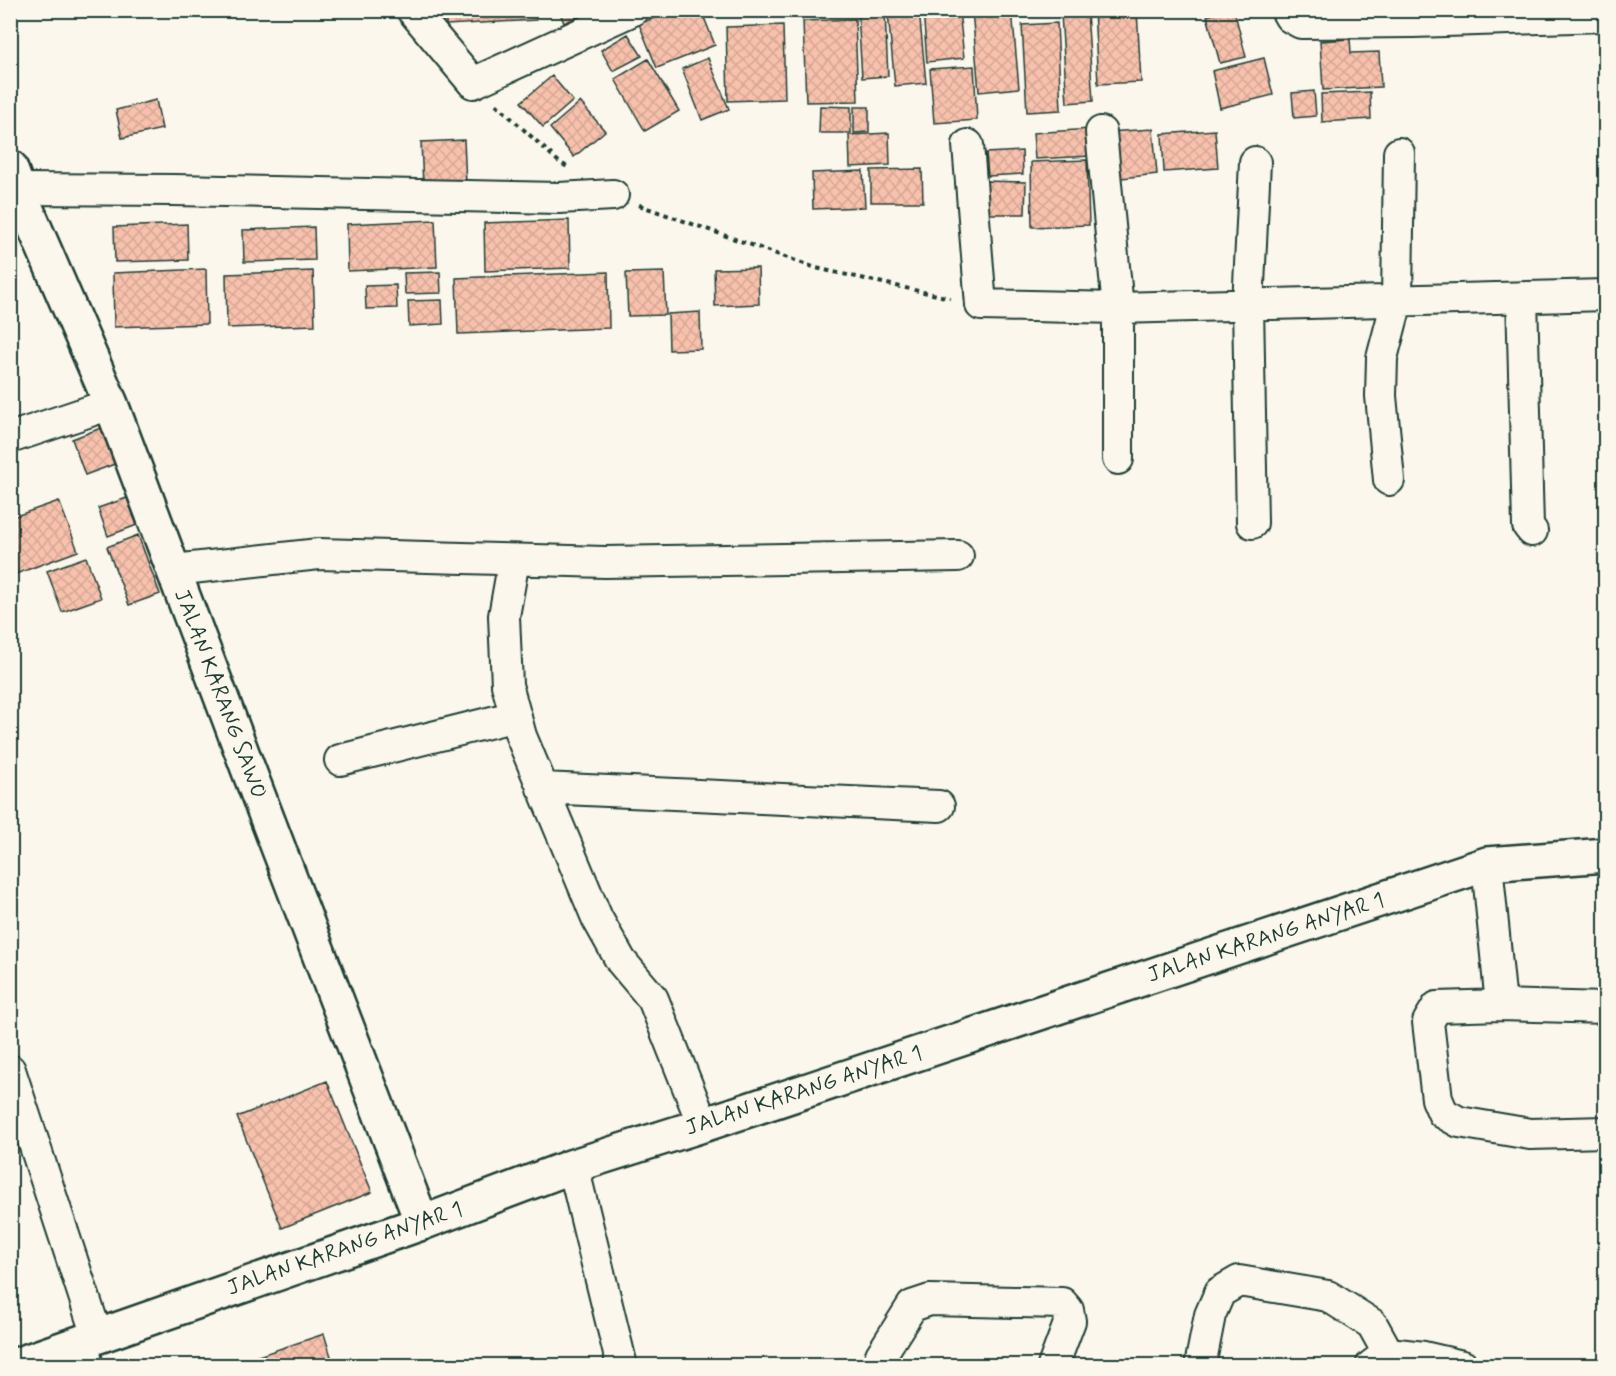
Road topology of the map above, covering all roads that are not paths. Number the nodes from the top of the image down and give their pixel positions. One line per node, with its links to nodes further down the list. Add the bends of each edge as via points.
1 (412, 10): 2 (street, via 473,83)
2 (633, 10)
3 (1286, 10): 5 (street, via 1301,23)
4 (1547, 14): 5 (street); 6 (street)
5 (1413, 16)
6 (1605, 16)
7 (1101, 132): 17 (street)
8 (968, 145): 17 (street, via 981,305)
9 (1399, 153): 15 (street)
10 (1255, 162): 16 (street)
11 (14, 178): 12 (street, via 174,190 559,198); 18 (main road, JALAN KARANG SAWO)
12 (613, 195)
13 (1605, 295): 14 (street)
14 (1522, 297): 15 (street); 23 (street, via 1528,526)
15 (1397, 301): 16 (street); 21 (street, via 1382,358 1381,396)
16 (1248, 305): 17 (street); 22 (street)
17 (1118, 308): 20 (street)
18 (111, 404): 19 (street); 26 (main road, JALAN KARANG SAWO)
19 (10, 438)
20 (1118, 459)
21 (1389, 480)
22 (1252, 523)
23 (1532, 531)
24 (958, 556): 25 (street)
25 (514, 560): 26 (street, via 319,554); 27 (street, via 504,616 507,685)
26 (174, 570): 39 (main road, JALAN KARANG SAWO)
27 (516, 716): 28 (street); 29 (street)
28 (340, 760)
29 (542, 788): 30 (street); 36 (street, via 597,918 621,961 653,999)
30 (939, 806)
31 (1605, 855): 32 (main road, JALAN KARANG ANYAR 1)
32 (1487, 864): 33 (street); 36 (main road, JALAN KARANG ANYAR 1)
33 (1501, 1005): 34 (street); 37 (street, via 1437,1007 1428,1022 1437,1099 1443,1113 1459,1122 1530,1134)
34 (1605, 1008)
35 (10, 1070): 40 (street)
36 (703, 1125): 38 (main road, JALAN KARANG ANYAR 1)
37 (1605, 1132)
38 (573, 1166): 39 (main road, JALAN KARANG ANYAR 1); 43 (street)
39 (422, 1223): 40 (main road, JALAN KARANG ANYAR 1)
40 (89, 1348): 42 (main road, JALAN KARANG ANYAR 1)
41 (1379, 1359): 46 (street, via 1372,1324 1328,1296 1239,1281 1220,1292 1210,1315); 47 (street, via 1424,1357)
42 (13, 1365)
43 (622, 1365)
44 (878, 1365): 45 (street, via 912,1306 930,1300 1062,1303 1070,1321)
45 (1053, 1365)
46 (1200, 1365)
47 (1463, 1365)

